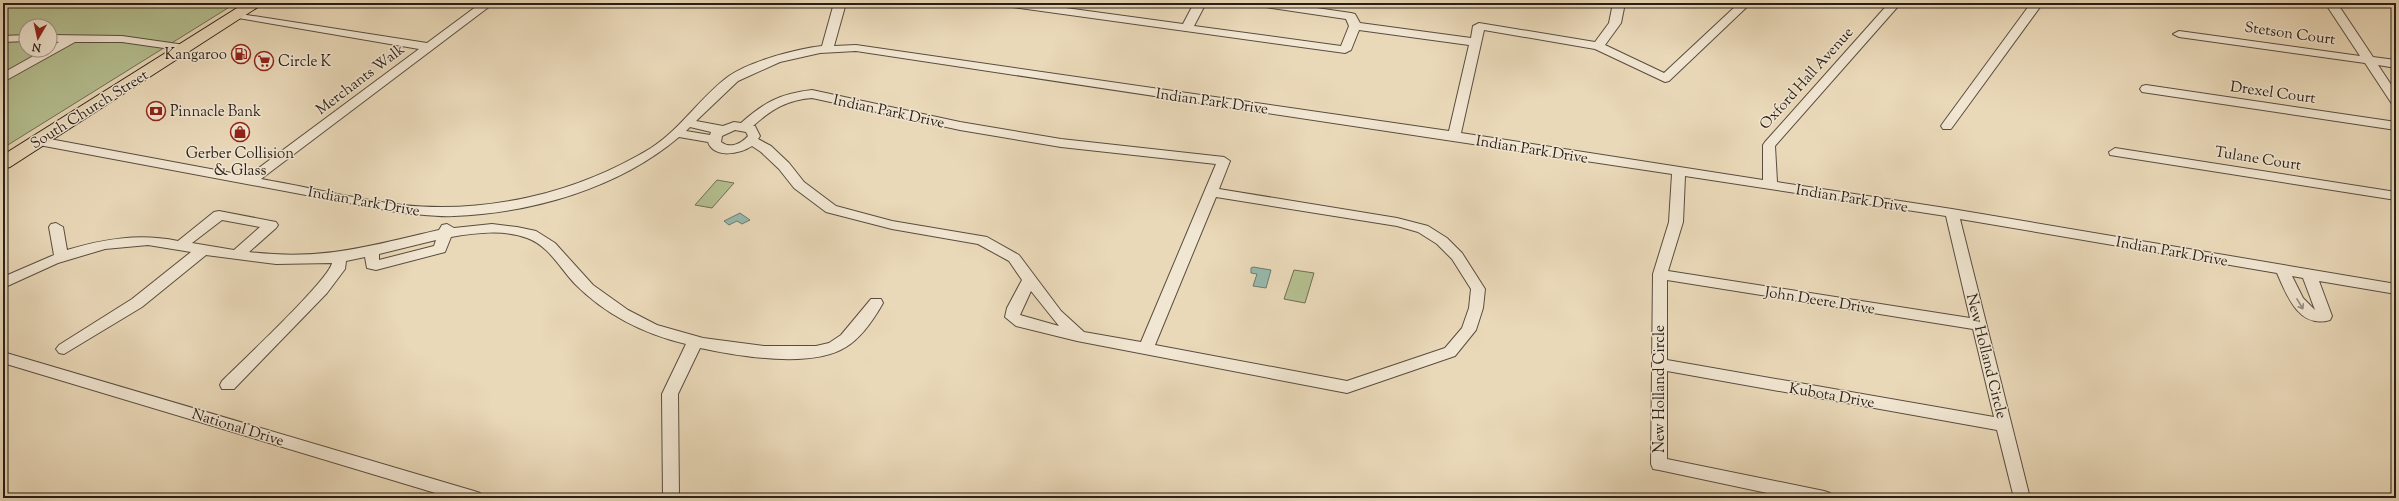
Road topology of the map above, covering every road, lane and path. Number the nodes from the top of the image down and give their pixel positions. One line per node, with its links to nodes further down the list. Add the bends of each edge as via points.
1 (256, 3): 12 (highway, South Church Street)
2 (488, 3): 22 (street, Merchants Walk)
3 (840, 3): 24 (street)
4 (1006, 3): 14 (street)
5 (1200, 3): 14 (street)
6 (1259, 3): 13 (street, via 1352,16)
7 (1619, 3): 21 (street, via 1615,23)
8 (1745, 3): 21 (street, via 1665,78)
9 (1895, 3): 43 (street, Oxford Hall Avenue, via 1769,145)
10 (2037, 3): 32 (street)
11 (2331, 3): 25 (street)
12 (238, 15): 22 (street); 23 (highway, South Church Street)
13 (1355, 26): 14 (street, via 1345,50); 20 (street)
14 (1187, 28)
15 (2179, 34): 25 (street, Stetson Court)
16 (3, 38): 17 (street)
17 (18, 38)
18 (58, 38): 19 (street)
19 (74, 38): 23 (street, via 122,39); 27 (street)
20 (1475, 42): 21 (street, via 1479,26); 36 (street)
21 (1598, 46)
22 (429, 47): 42 (street, Merchants Walk)
23 (185, 48): 37 (highway, South Church Street)
24 (827, 49): 30 (street, Indian Park Drive, via 777,59 734,78); 36 (street, Indian Park Drive, via 856,48)
25 (2370, 61): 26 (street, Stetson Court); 29 (street)
26 (2396, 64)
27 (3, 78)
28 (2146, 89): 33 (street, Drexel Court)
29 (2396, 101)
30 (688, 123): 34 (street, Indian Park Drive); 35 (street)
31 (745, 126): 35 (street, via 734,126); 38 (street, via 754,132); 44 (street, Indian Park Drive, via 771,103 793,96 812,94 960,126 1061,143 1224,161)
32 (1947, 126)
33 (2396, 126)
34 (676, 133): 35 (street); 46 (street, Indian Park Drive, via 656,150 591,184 544,198 492,209)
35 (718, 134): 38 (street, via 717,147 731,150)
36 (1454, 136): 41 (street, Indian Park Drive)
37 (38, 141): 40 (highway, South Church Street); 42 (street, Indian Park Drive)
38 (752, 141): 58 (street, via 766,149 799,185 831,209 892,225 982,240 1014,258)
39 (2115, 152): 45 (street, Tulane Court)
40 (3, 163)
41 (1679, 172): 43 (street, Indian Park Drive); 56 (street, New Holland Circle, via 1676,222)
42 (251, 180): 46 (street, Indian Park Drive, via 402,209)
43 (1770, 185): 47 (street, Indian Park Drive)
44 (1213, 192): 65 (street, Indian Park Drive); 65 (street, via 1397,222 1423,230 1442,241 1457,256 1478,289 1476,308 1469,330 1450,352 1347,387)
45 (2396, 196)
46 (452, 212): 49 (street)
47 (1952, 213): 55 (street, Indian Park Drive); 62 (street, New Holland Circle)
48 (56, 226): 53 (street)
49 (444, 234): 54 (street); 64 (street, via 492,228 520,232 546,240 587,287 637,322)
50 (180, 246): 51 (street); 52 (street, via 219,216 271,225); 53 (street, via 145,240 83,249)
51 (203, 250): 52 (street); 66 (street, via 137,304)
52 (237, 255): 54 (street, via 299,261)
53 (61, 257): 59 (street)
54 (340, 257): 69 (street, via 338,269 322,290)
55 (2282, 270): 57 (street, Indian Park Drive); 57 (street, one-way to 57, via 2305,311 2322,317 2326,315)
56 (1660, 274): 62 (street, John Deere Drive); 68 (street, New Holland Circle)
57 (2309, 274): 60 (street, Indian Park Drive)
58 (1030, 279): 63 (street, via 1056,315); 63 (street, via 1014,308 1012,317 1021,322)
59 (3, 283)
60 (2396, 289)
61 (876, 303): 64 (street, via 860,326 834,347 813,353 772,354)
62 (1980, 325): 70 (street, New Holland Circle)
63 (1079, 336): 65 (street)
64 (696, 340): 71 (street, via 670,394)
65 (1146, 348)
66 (64, 349)
67 (3, 357): 72 (street, National Drive)
68 (1659, 364): 70 (street, Kubota Drive); 73 (street, New Holland Circle, via 1659,464)
69 (228, 385)
70 (2004, 425): 74 (street, New Holland Circle)
71 (671, 497)
72 (474, 498)
73 (1824, 498)
74 (2022, 498)

